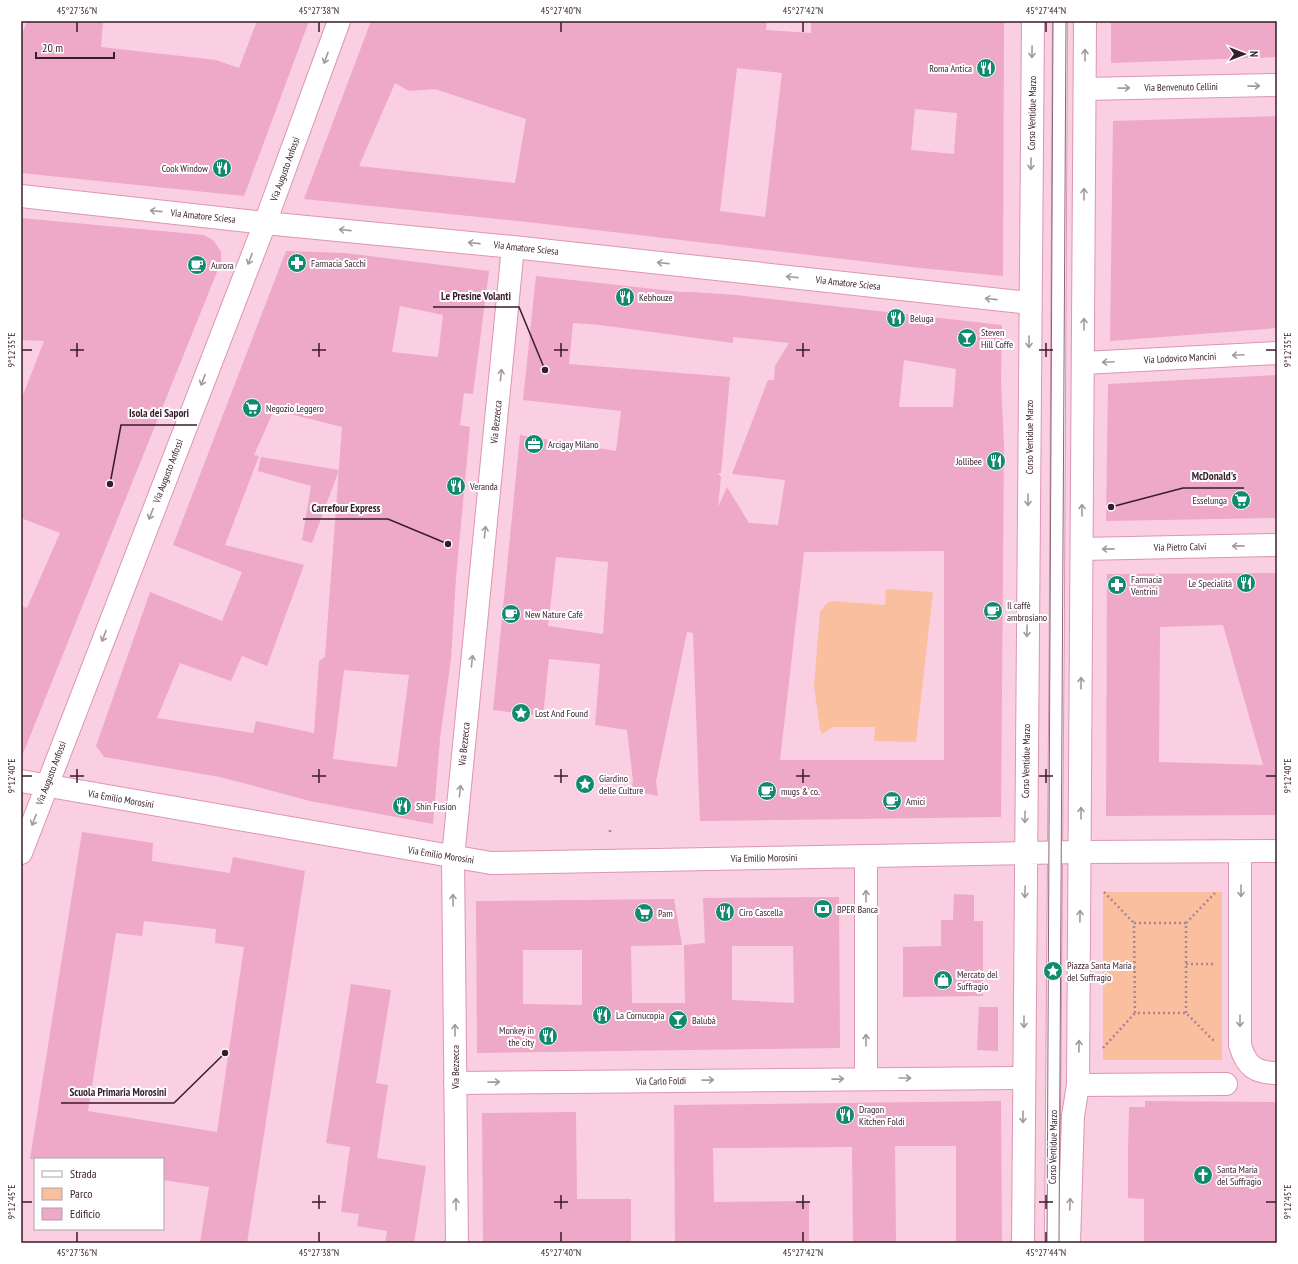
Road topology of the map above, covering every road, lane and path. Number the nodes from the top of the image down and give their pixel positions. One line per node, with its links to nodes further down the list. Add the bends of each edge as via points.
1 (339, 21): 8 (street, Via Augusto Anfossi, one-way to 8)
2 (1033, 21): 10 (street, Corso Ventidue Marzo, one-way to 10)
3 (1060, 21): 20 (lane)
4 (1085, 21): 6 (street, one-way to 4)
5 (1277, 85): 6 (street, Via Benvenuto Cellini, one-way to 5)
6 (1085, 89): 12 (street, one-way to 6)
7 (21, 196): 8 (street, Via Amatore Sciesa, one-way to 7)
8 (265, 223): 9 (street, Via Amatore Sciesa, one-way to 8); 16 (street, Via Augusto Anfossi, one-way to 16)
9 (513, 247): 10 (street, Via Amatore Sciesa, one-way to 9); 26 (street, Via Bezzecca, one-way to 9)
10 (1030, 303): 23 (street, Corso Ventidue Marzo, one-way to 23)
11 (1277, 352): 12 (street, Via Lodovico Mancini, one-way to 12)
12 (1083, 363): 14 (street, one-way to 12)
13 (1277, 545): 14 (street, Via Pietro Calvi, one-way to 14)
14 (1082, 550): 21 (street, one-way to 14)
15 (21, 781): 16 (street, Via Emilio Morosini)
16 (47, 786): 24 (street, Via Augusto Anfossi, one-way to 24); 26 (street, Via Emilio Morosini)
17 (610, 830): 18 (path)
18 (610, 835)
19 (1277, 851): 22 (street)
20 (1056, 852): 21 (street); 23 (street); 47 (lane, Corso Ventidue Marzo)
21 (1081, 852): 22 (street); 43 (street, one-way to 21)
22 (1240, 852): 39 (street, one-way to 39, via 1240,1045 1243,1058 1252,1067 1264,1073)
23 (1025, 853): 25 (street); 40 (street, one-way to 40)
24 (21, 854)
25 (866, 856): 26 (street, Via Emilio Morosini, via 491,863); 41 (street, one-way to 25)
26 (453, 857): 42 (street, Via Bezzecca, one-way to 26)
27 (1100, 887): 29 (path)
28 (1218, 890): 30 (path)
29 (1134, 923): 30 (path); 34 (path)
30 (1186, 923): 31 (path)
31 (1186, 964): 32 (path); 36 (path)
32 (1216, 964)
33 (1099, 968): 34 (path)
34 (1135, 968): 35 (path)
35 (1135, 1013): 36 (path); 38 (path)
36 (1186, 1013): 37 (path)
37 (1220, 1047)
38 (1099, 1053)
39 (1277, 1073)
40 (1023, 1078): 41 (street, one-way to 40); 46 (street, one-way to 46)
41 (866, 1079): 42 (street, Via Carlo Foldi, one-way to 41)
42 (455, 1083): 45 (street, Via Bezzecca, one-way to 42)
43 (1078, 1084): 44 (street); 48 (street, Corso Ventidue Marzo, one-way to 43, via 1072,1116)
44 (1226, 1084)
45 (457, 1243)
46 (1023, 1243)
47 (1052, 1243)
48 (1069, 1243)

